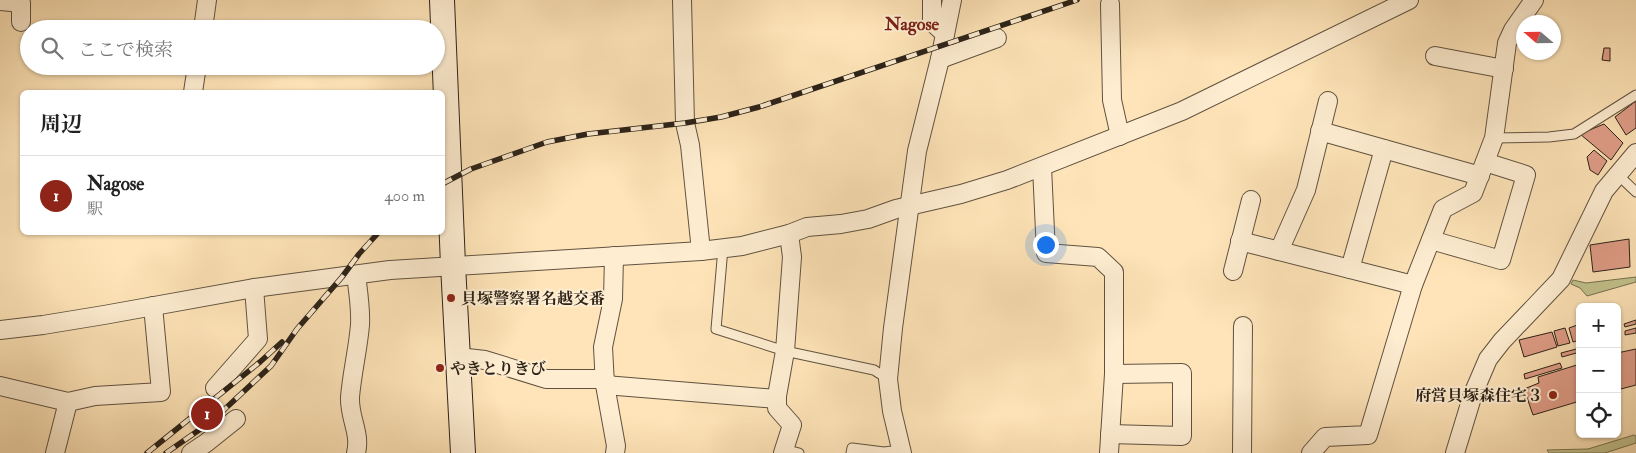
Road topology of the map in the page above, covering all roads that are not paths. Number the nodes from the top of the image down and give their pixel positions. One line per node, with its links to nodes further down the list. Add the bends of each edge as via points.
1 (207, 0): 11 (street)
2 (442, 0): 12 (street)
3 (682, 0): 38 (street, via 685,123)
4 (932, 0): 13 (street, via 932,22)
5 (952, 0): 13 (street)
6 (1409, 0): 24 (street, via 1182,111)
7 (1534, 0): 17 (street, via 1507,43)
8 (0, 1): 10 (street, via 21,3)
9 (1110, 4): 24 (street, via 1112,100)
10 (21, 20)
11 (204, 20)
12 (443, 20)
13 (945, 34): 16 (street)
14 (997, 38): 16 (street)
15 (1435, 56): 17 (street)
16 (940, 59): 33 (street, via 917,151)
17 (1504, 69): 25 (street)
18 (445, 72): 41 (street)
19 (196, 75): 20 (street)
20 (193, 90)
21 (1636, 95): 25 (lane, via 1574,134)
22 (1328, 101): 23 (street)
23 (1320, 131): 26 (street); 39 (street, via 1306,190)
24 (1120, 136): 28 (street)
25 (1494, 138): 29 (street)
26 (1384, 149): 29 (street); 42 (street)
27 (1636, 153): 30 (street)
28 (1042, 167): 33 (street, via 961,194); 52 (street, via 1046,253 1098,256 1114,272)
29 (1482, 169): 35 (street, via 1472,193 1443,210); 35 (street, via 1526,175 1501,260)
30 (1617, 174): 31 (lane); 72 (street, via 1604,191 1561,279 1488,359 1473,394)
31 (1636, 192)
32 (1250, 200): 36 (street)
33 (911, 206): 34 (street, via 868,219 807,227); 53 (street)
34 (789, 234): 37 (street); 50 (street, via 792,257)
35 (1431, 240): 45 (street)
36 (1240, 241): 39 (street); 43 (street)
37 (723, 248): 38 (street); 50 (lane, via 716,329)
38 (701, 251): 40 (street)
39 (1279, 251): 42 (street)
40 (614, 256): 41 (street); 54 (street, via 613,299 603,347)
41 (453, 265): 44 (street); 51 (street)
42 (1350, 269): 45 (street)
43 (1233, 270)
44 (356, 275): 46 (street); 65 (street, via 360,324 350,396 352,422 358,433)
45 (1412, 285): 71 (street, via 1368,435 1324,437)
46 (254, 288): 47 (street); 56 (street, via 258,339)
47 (153, 306): 49 (street); 58 (street, via 161,392 95,396)
48 (1243, 326): 70 (street)
49 (0, 330)
50 (785, 351): 53 (lane, via 874,370); 57 (street)
51 (458, 357): 54 (street, via 485,360 546,378); 66 (street)
52 (1114, 374): 60 (street); 60 (street, via 1182,373 1182,436)
53 (888, 379): 61 (street)
54 (605, 382): 57 (street); 67 (street)
55 (0, 386): 58 (street)
56 (216, 388)
57 (777, 399): 62 (street, via 777,408 792,425)
58 (68, 402): 63 (street)
59 (236, 419): 64 (street)
60 (1110, 434): 69 (street)
61 (902, 451): 68 (lane, via 852,448)
62 (789, 452)
63 (55, 453)
64 (191, 453)
65 (356, 453)
66 (463, 453)
67 (615, 453)
68 (851, 453)
69 (1109, 453)
70 (1242, 453)
71 (1311, 453)
72 (1455, 453)

